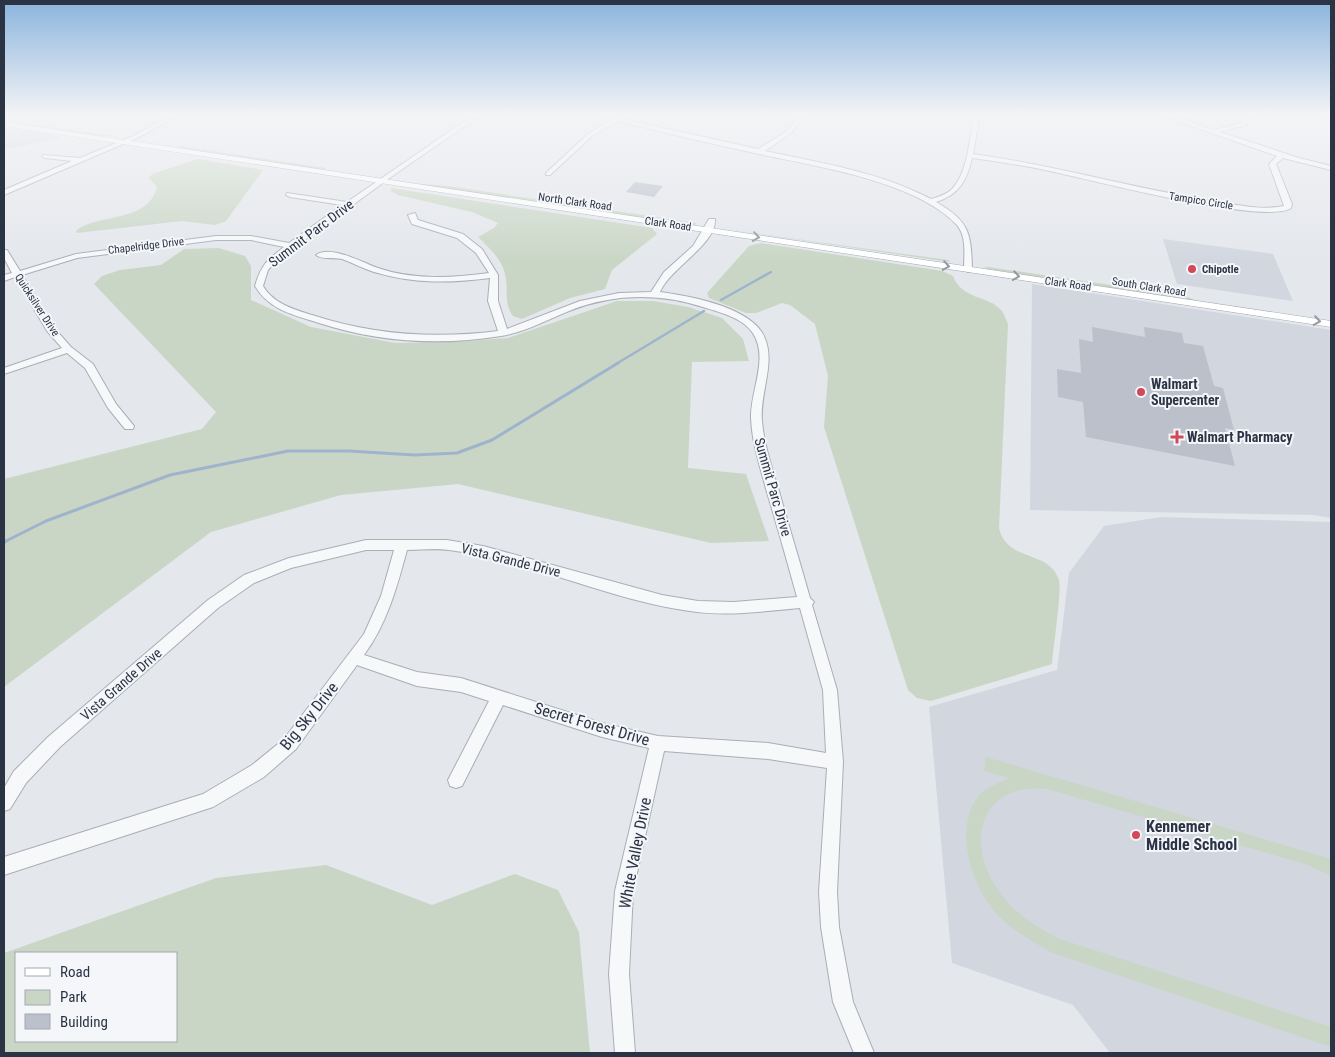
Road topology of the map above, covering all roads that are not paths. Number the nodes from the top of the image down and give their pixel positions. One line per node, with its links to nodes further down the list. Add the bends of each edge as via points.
1 (71, 163): 14 (street)
2 (274, 163): 13 (main road, Clark Road)
3 (295, 163): 13 (main road)
4 (406, 163): 13 (street, Summit Parc Drive)
5 (559, 163): 12 (street)
6 (806, 163): 16 (street, via 866,178)
7 (966, 163): 16 (street, via 956,190)
8 (1023, 163): 9 (street, Tampico Circle, via 1169,196 1267,210 1287,208)
9 (1273, 163)
10 (1313, 163): 11 (street)
11 (1331, 168)
12 (548, 174)
13 (384, 178): 17 (street, Summit Parc Drive); 19 (main road, Clark Road)
14 (4, 193)
15 (290, 195): 17 (street)
16 (930, 202): 23 (street, via 964,230 969,243)
17 (348, 204): 20 (street, Summit Parc Drive)
18 (412, 215): 25 (street, via 414,222 450,232 470,242)
19 (710, 225): 23 (main road, Clark Road); 27 (street, via 693,252 658,283)
20 (291, 246): 24 (street, Chapelridge Drive, via 251,238 216,238 76,256); 31 (street, Summit Parc Drive, via 264,269 260,278 262,293 276,305 326,323 382,334 435,337)
21 (4, 252): 24 (street, Quicksilver Drive)
22 (320, 256): 25 (street, via 347,256 382,272 411,278 463,280)
23 (968, 264): 28 (main road, Clark Road)
24 (17, 274): 26 (street, Chapelridge Drive); 32 (street, Quicksilver Drive, via 52,331)
25 (494, 275): 31 (street, via 494,301)
26 (4, 278)
27 (655, 294): 31 (street, Summit Parc Drive, via 608,296 587,301 524,328); 36 (street, Summit Parc Drive, via 688,299 730,312 759,334 764,352 756,415 759,442)
28 (1216, 301): 29 (main road); 30 (main road, Clark Road, one-way to 30)
29 (1331, 314)
30 (1331, 324)
31 (503, 333)
32 (68, 349): 33 (street); 34 (street, Quicksilver Drive, via 89,366 112,406)
33 (4, 371)
34 (129, 426)
35 (402, 544): 36 (street, Vista Grande Drive, via 447,545 483,551 662,601 698,607 734,608); 37 (street, Big Sky Drive, via 380,615); 42 (street, Vista Grande Drive, via 366,545 289,563 249,579 213,604 54,742 20,777)
36 (807, 602): 40 (street, Summit Parc Drive, via 830,690)
37 (354, 658): 38 (street, Secret Forest Drive, via 418,680 461,684); 43 (street, Big Sky Drive, via 290,744 258,772 207,801)
38 (499, 697): 39 (street, Secret Forest Drive, via 602,730); 41 (street)
39 (658, 743): 40 (street, Secret Forest Drive, via 768,751); 44 (street, White Valley Drive, via 624,891 619,974)
40 (835, 762): 45 (street, Summit Parc Drive, via 828,892 830,927 843,1002)
41 (456, 780)
42 (4, 803)
43 (4, 866)
44 (625, 1053)
45 (864, 1053)

